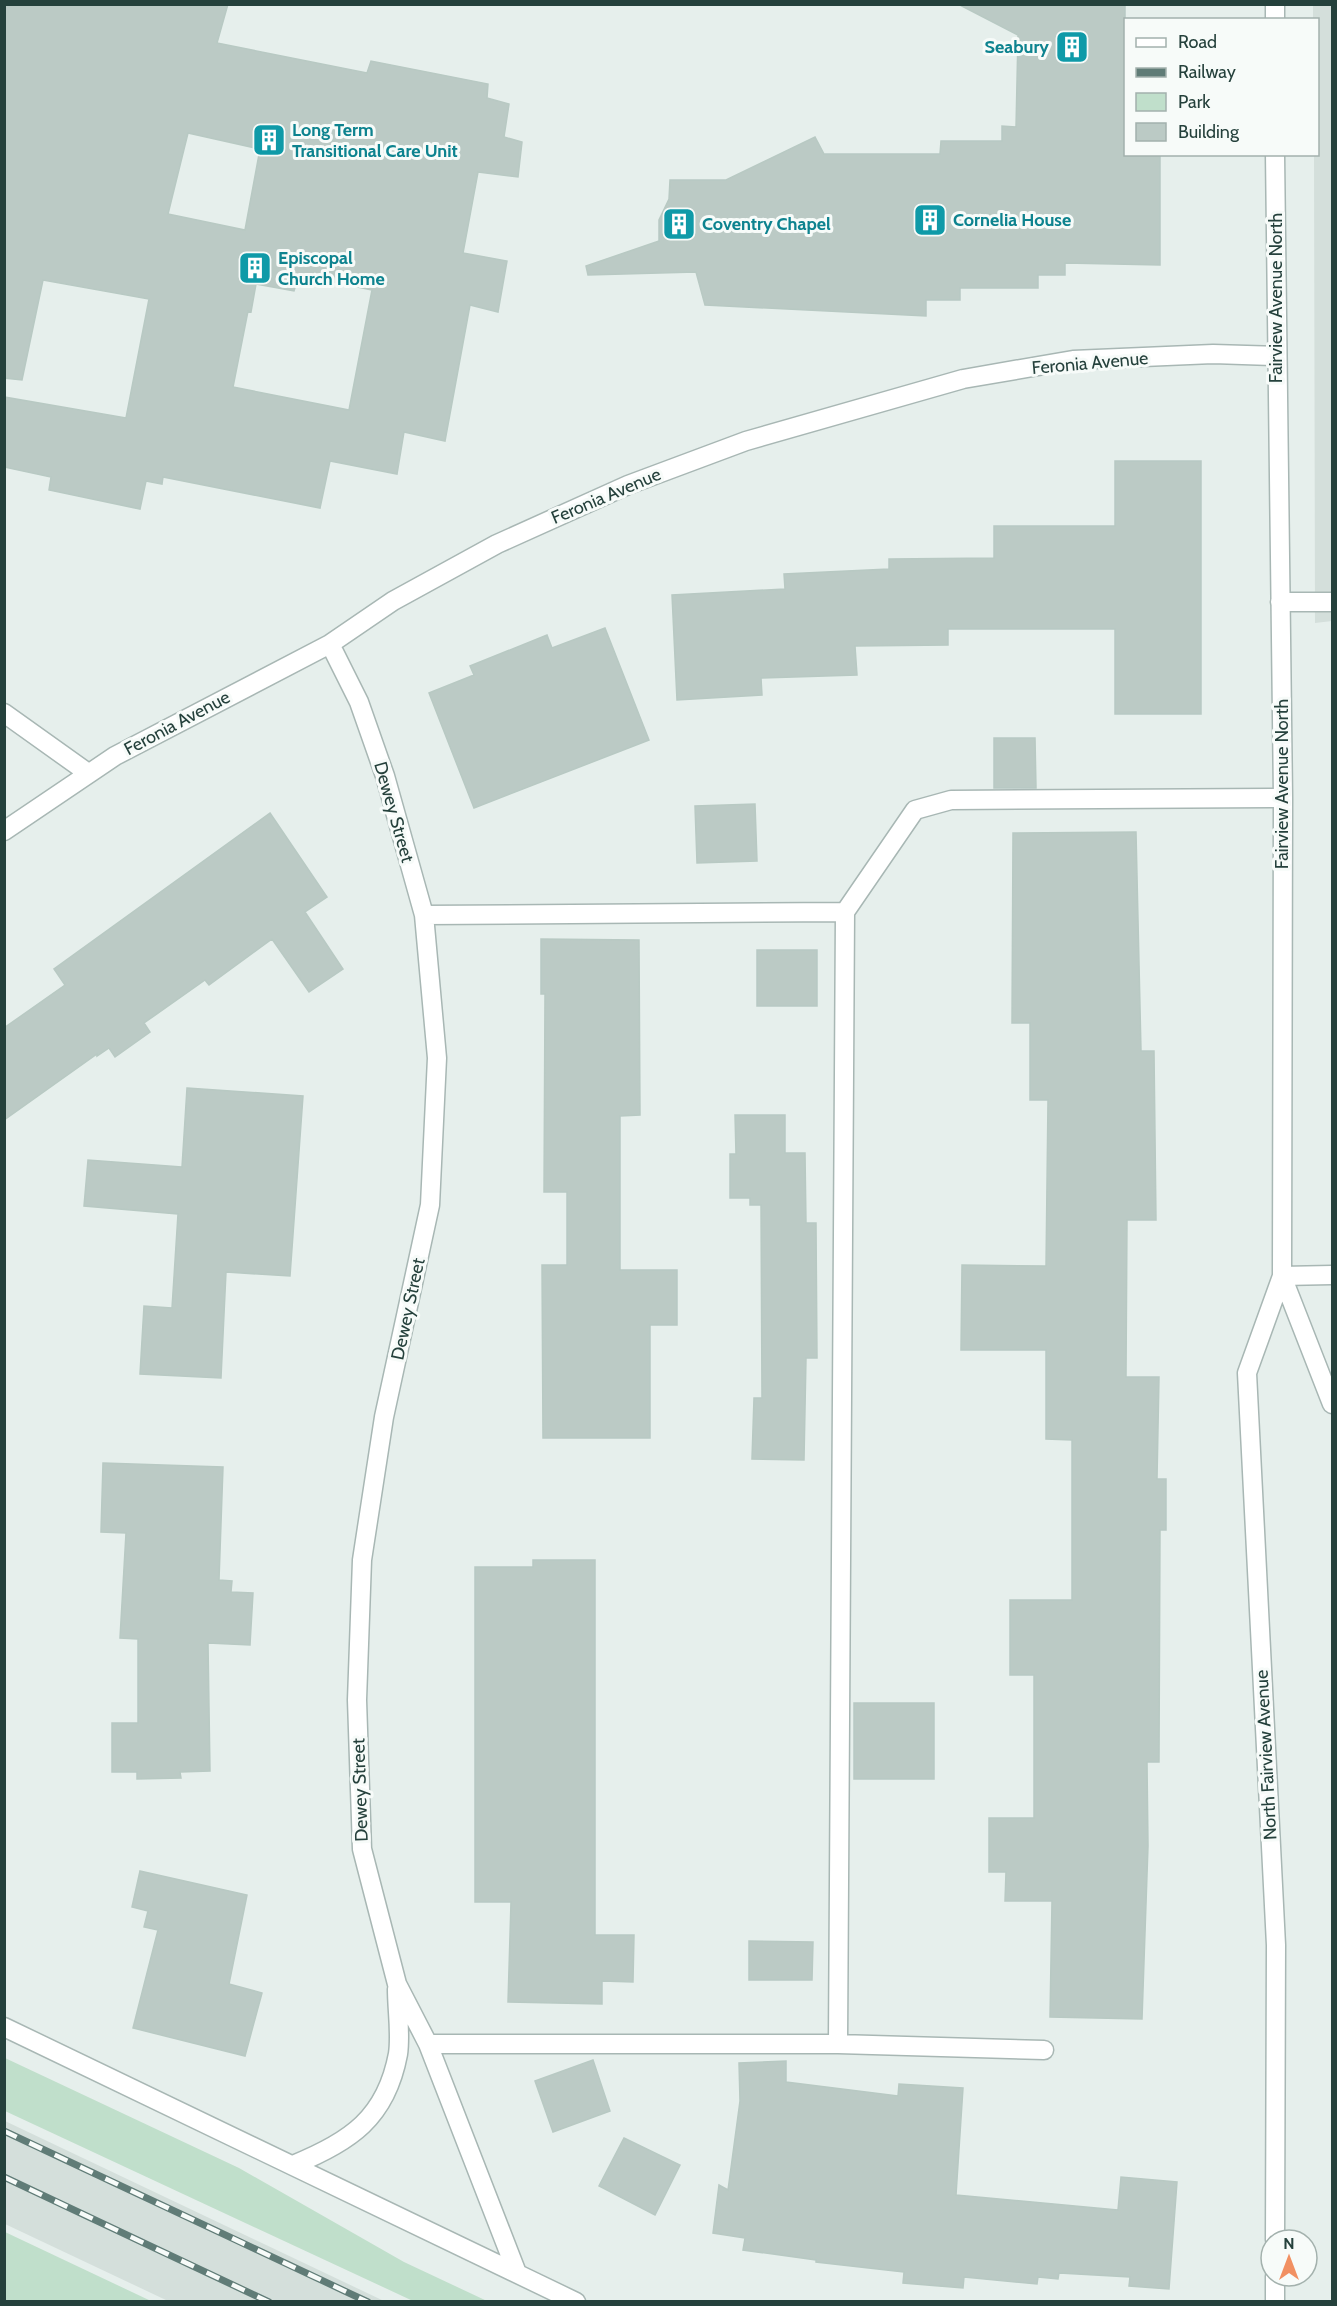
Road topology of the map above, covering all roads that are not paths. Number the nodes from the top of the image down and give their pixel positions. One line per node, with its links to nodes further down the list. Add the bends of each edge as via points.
1 (1275, 156): 2 (street, Fairview Avenue North)
2 (1276, 356): 3 (street, Fairview Avenue North); 5 (street, Feronia Avenue, via 1213,354 1073,360 963,379 746,441 628,485 497,544 393,601)
3 (1280, 603): 4 (street); 8 (street, Fairview Avenue North)
4 (1332, 603)
5 (330, 644): 7 (street, Feronia Avenue); 11 (street, Dewey Street, via 359,702 385,776)
6 (4, 713): 7 (street)
7 (88, 773): 9 (street, Feronia Avenue)
8 (1283, 798): 10 (street, via 951,800 915,810); 13 (street, Fairview Avenue North)
9 (4, 831)
10 (845, 912): 11 (street); 18 (street)
11 (424, 915): 15 (street, Dewey Street, via 437,1058 430,1205 384,1417 362,1560 358,1621 362,1849)
12 (1332, 1275): 13 (street)
13 (1282, 1276): 14 (street, Fairview Avenue North); 21 (street, North Fairview Avenue, via 1246,1373 1276,1945)
14 (1332, 1404)
15 (397, 1984): 17 (street, Dewey Street); 20 (street, Dewey Street, via 398,2052 384,2101 356,2133 328,2151)
16 (4, 2027): 20 (street)
17 (428, 2044): 18 (street); 22 (street, Dewey Street)
18 (838, 2044): 19 (street)
19 (1044, 2050)
20 (293, 2165): 22 (street)
21 (1275, 2228)
22 (517, 2273): 23 (street)
23 (576, 2301)

